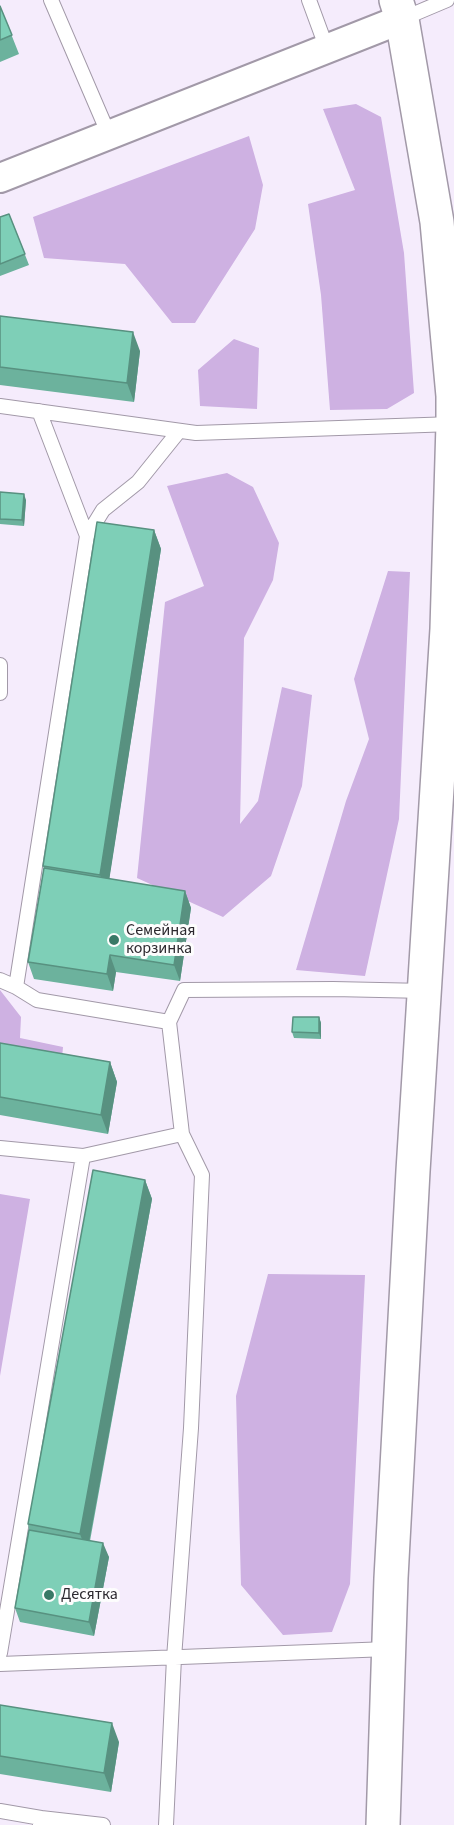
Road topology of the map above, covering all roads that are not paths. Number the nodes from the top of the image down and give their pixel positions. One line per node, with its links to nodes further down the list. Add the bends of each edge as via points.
1 (51, 0): 6 (lane)
2 (309, 0): 5 (lane)
3 (447, 0): 4 (lane)
4 (399, 10): 5 (street); 10 (street, via 437,222)
5 (327, 49): 6 (street)
6 (110, 135): 7 (street)
7 (0, 178)
8 (0, 406): 9 (lane)
9 (39, 411): 11 (lane); 12 (lane)
10 (453, 424): 11 (lane); 17 (street, via 447,629)
11 (179, 431): 12 (lane, via 138,482 103,510)
12 (87, 536): 16 (lane)
13 (0, 665): 14 (lane)
14 (0, 693)
15 (0, 980): 16 (lane)
16 (16, 987): 18 (lane, via 37,1000)
17 (426, 991): 18 (lane, via 184,990); 22 (street)
18 (169, 1022): 19 (lane)
19 (182, 1134): 21 (lane); 24 (lane, via 202,1174 191,1428)
20 (0, 1148): 21 (lane)
21 (83, 1156): 23 (lane)
22 (388, 1649): 24 (lane); 30 (street)
23 (0, 1653)
24 (174, 1658): 25 (lane); 29 (lane)
25 (0, 1664)
26 (0, 1811): 27 (lane)
27 (40, 1821): 28 (lane)
28 (103, 1825)
29 (166, 1825)
30 (383, 1825)

